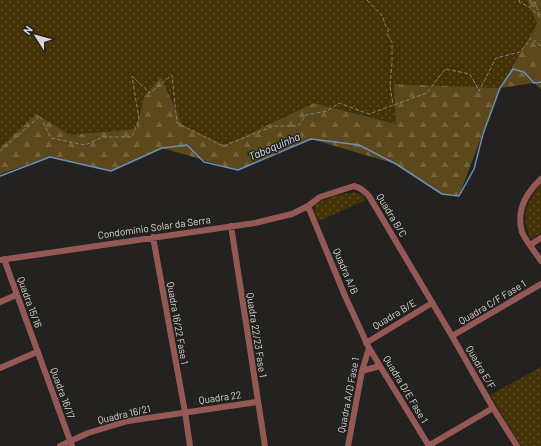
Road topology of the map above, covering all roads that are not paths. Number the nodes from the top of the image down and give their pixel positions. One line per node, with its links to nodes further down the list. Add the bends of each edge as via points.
1 (541, 179): 6 (street, via 528,195 521,212 523,233)
2 (308, 206): 3 (street, Condomínio Solar da Serra, via 292,214); 12 (street, Quadra B/C, via 320,197 354,186 364,190); 14 (street, Quadra A/B)
3 (230, 226): 4 (street, Condomínio Solar da Serra); 19 (street, Quadra 22/23 Fase 1)
4 (153, 237): 7 (street, Condomínio Solar da Serra); 21 (street, Quadra 16/22 Fase 1)
5 (541, 238): 6 (street)
6 (530, 245): 8 (street)
7 (2, 259): 10 (street, Quadra 15/16)
8 (541, 261)
9 (541, 284): 13 (street, Quadra C/F Fase 1)
10 (16, 295): 11 (street); 15 (street, Quadra 15/16)
11 (0, 302)
12 (432, 303): 13 (street, Quadra B/C); 14 (street, Quadra B/E)
13 (452, 336): 20 (street, Quadra E/F)
14 (367, 345): 16 (street, Quadra D/E Fase 1); 18 (street, Quadra A/D Fase 1)
15 (37, 352): 17 (street); 22 (street, Quadra 16/17)
16 (380, 366): 18 (street); 27 (street, Quadra D/E Fase 1)
17 (0, 368)
18 (362, 371): 26 (street, Quadra A/D Fase 1)
19 (257, 402): 21 (street, Quadra 22); 25 (street, Quadra 22/23 Fase 1)
20 (493, 408): 27 (street); 28 (street, Quadra E/F)
21 (185, 412): 22 (street, Quadra 16/21, via 128,421 88,433); 24 (street, Quadra 16/22 Fase 1)
22 (71, 444): 23 (street, Quadra 16/21)
23 (60, 446)
24 (190, 446)
25 (265, 446)
26 (348, 446)
27 (428, 446)
28 (517, 446)

